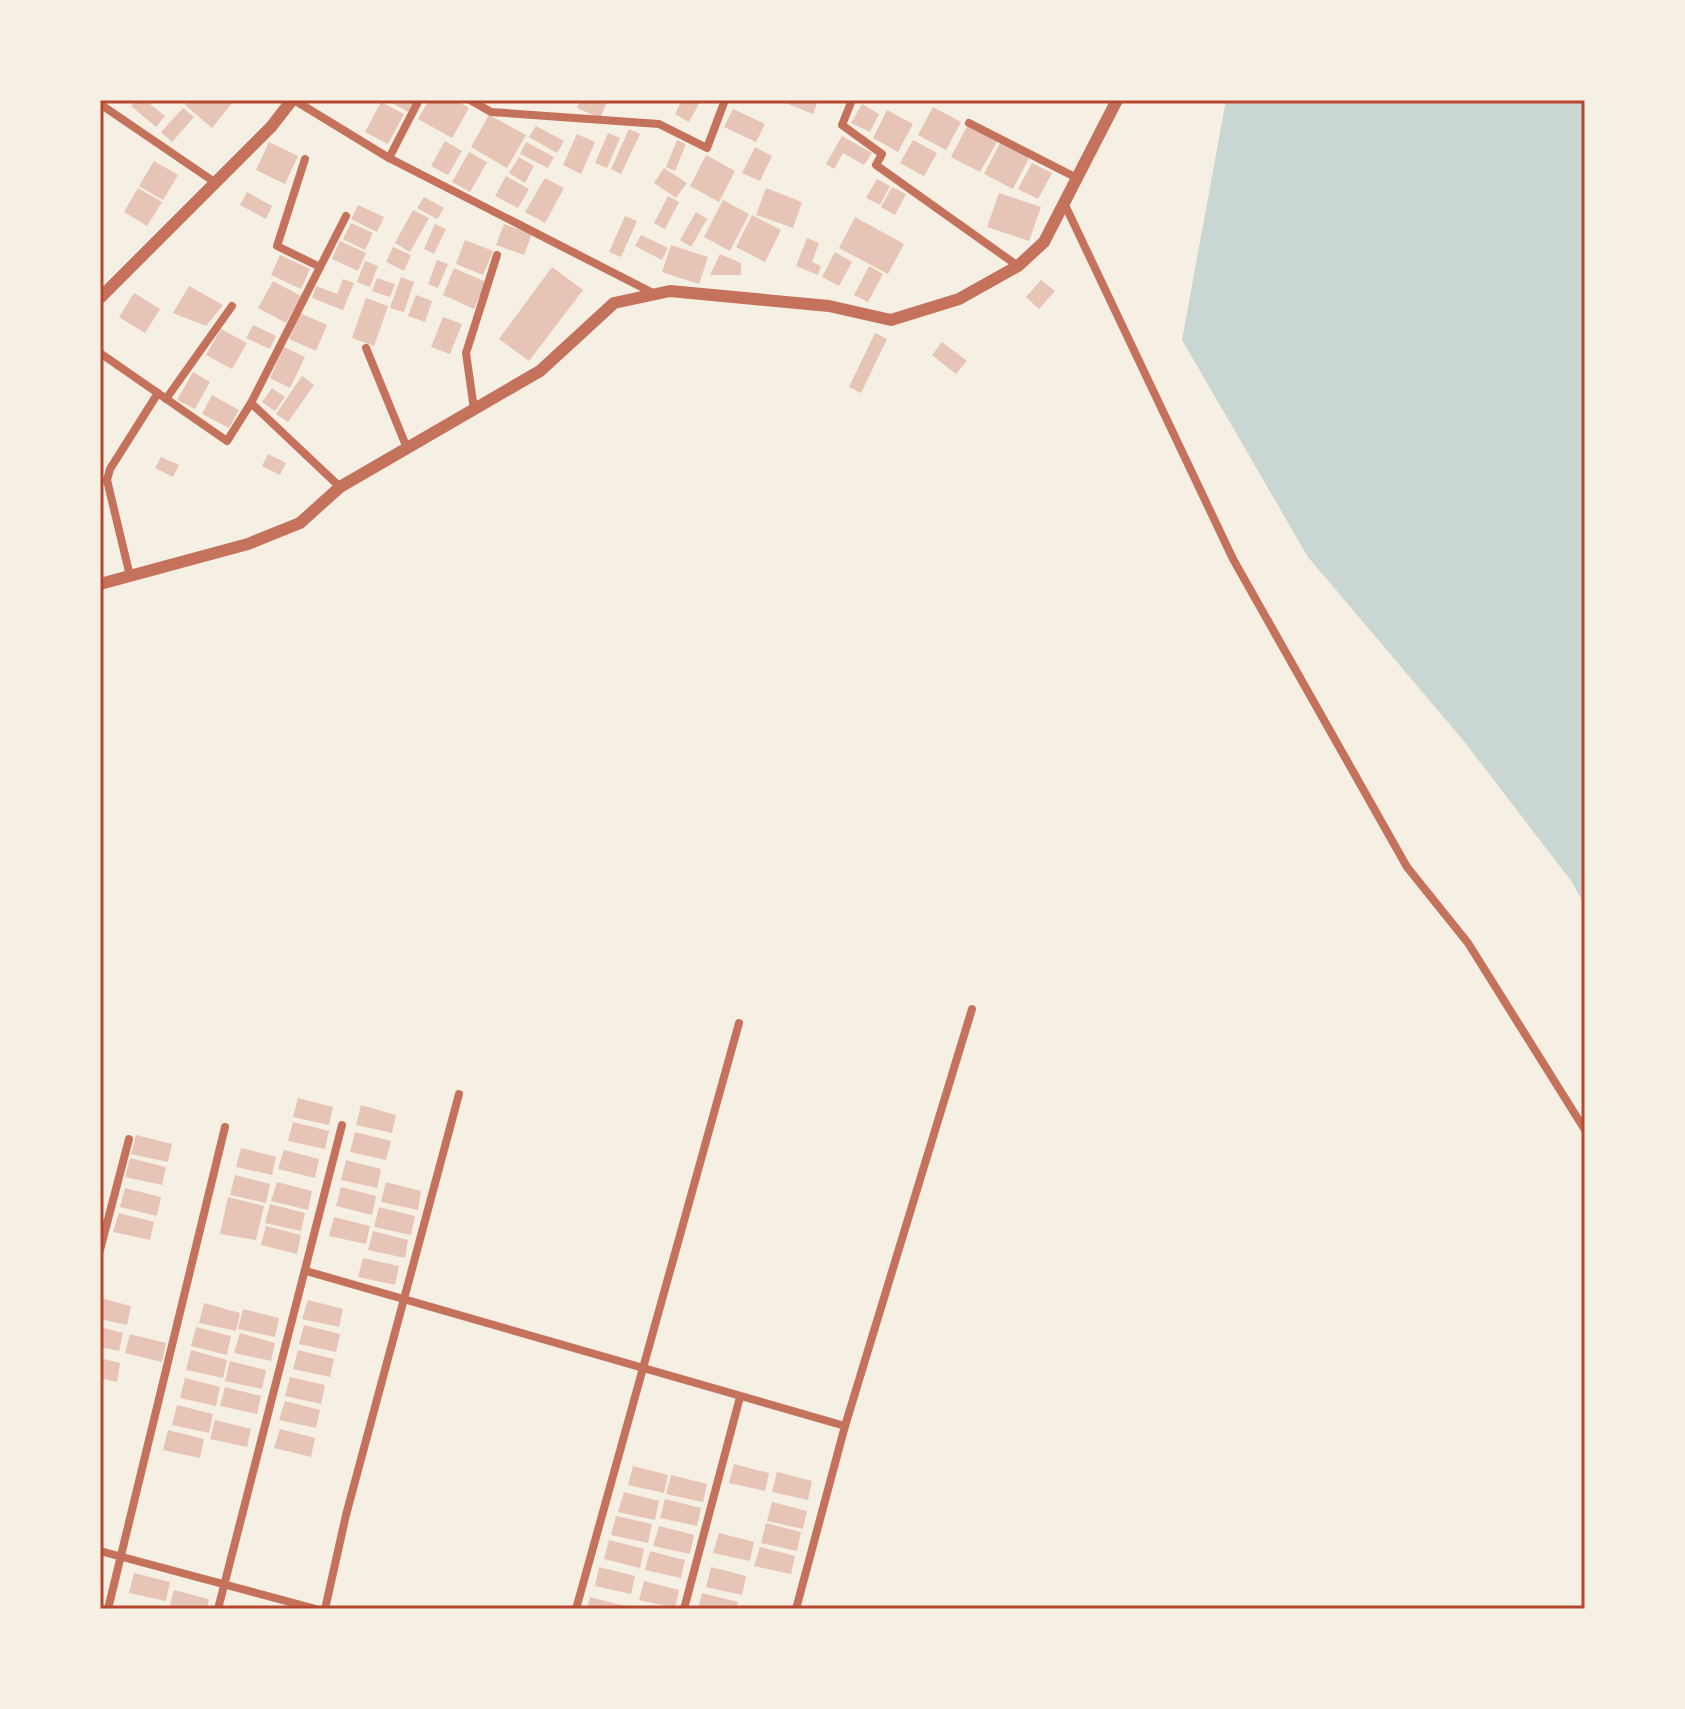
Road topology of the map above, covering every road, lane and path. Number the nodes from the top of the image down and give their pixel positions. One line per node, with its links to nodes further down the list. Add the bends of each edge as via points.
1 (293, 100): 10 (street); 13 (street)
2 (419, 100): 10 (street)
3 (470, 100): 4 (street, via 491,112 659,124 707,148)
4 (725, 100)
5 (852, 100): 17 (street, via 842,125 882,154 876,165)
6 (1099, 100): 8 (street)
7 (100, 104): 13 (street)
8 (1114, 104): 12 (street)
9 (969, 123): 12 (street)
10 (389, 158): 19 (street)
11 (305, 159): 18 (street, via 277,246)
12 (1075, 177): 14 (street)
13 (213, 181): 20 (street)
14 (1065, 205): 17 (street, via 1044,242); 37 (street, via 1241,572 1407,867 1468,943)
15 (346, 216): 18 (street)
16 (497, 255): 27 (street, via 466,353)
17 (1018, 266): 19 (street, via 959,299 891,320 829,306)
18 (320, 267): 26 (street)
19 (653, 293): 27 (street, via 614,303 540,371)
20 (100, 298)
21 (232, 306): 25 (street)
22 (366, 348): 28 (street)
23 (100, 353): 24 (street)
24 (158, 393): 25 (street); 30 (street, via 107,480)
25 (166, 399): 26 (street, via 227,441)
26 (251, 403): 29 (street)
27 (474, 409): 28 (street)
28 (407, 448): 29 (street)
29 (340, 487): 30 (street, via 300,523 248,544)
30 (130, 576): 31 (street)
31 (100, 584)
32 (972, 1009): 44 (street)
33 (739, 1023): 42 (street)
34 (459, 1094): 41 (street)
35 (342, 1125): 40 (street)
36 (225, 1127): 46 (street)
37 (1585, 1130)
38 (129, 1139): 39 (street)
39 (100, 1250)
40 (306, 1271): 41 (street); 47 (street)
41 (406, 1300): 42 (street); 51 (street)
42 (645, 1369): 43 (street); 52 (street)
43 (740, 1397): 44 (street); 53 (street)
44 (845, 1426): 54 (street)
45 (100, 1551): 46 (street)
46 (122, 1557): 47 (street); 48 (street)
47 (224, 1584): 49 (street); 50 (street)
48 (108, 1609)
49 (218, 1609)
50 (316, 1609)
51 (325, 1609)
52 (576, 1609)
53 (684, 1609)
54 (796, 1609)

